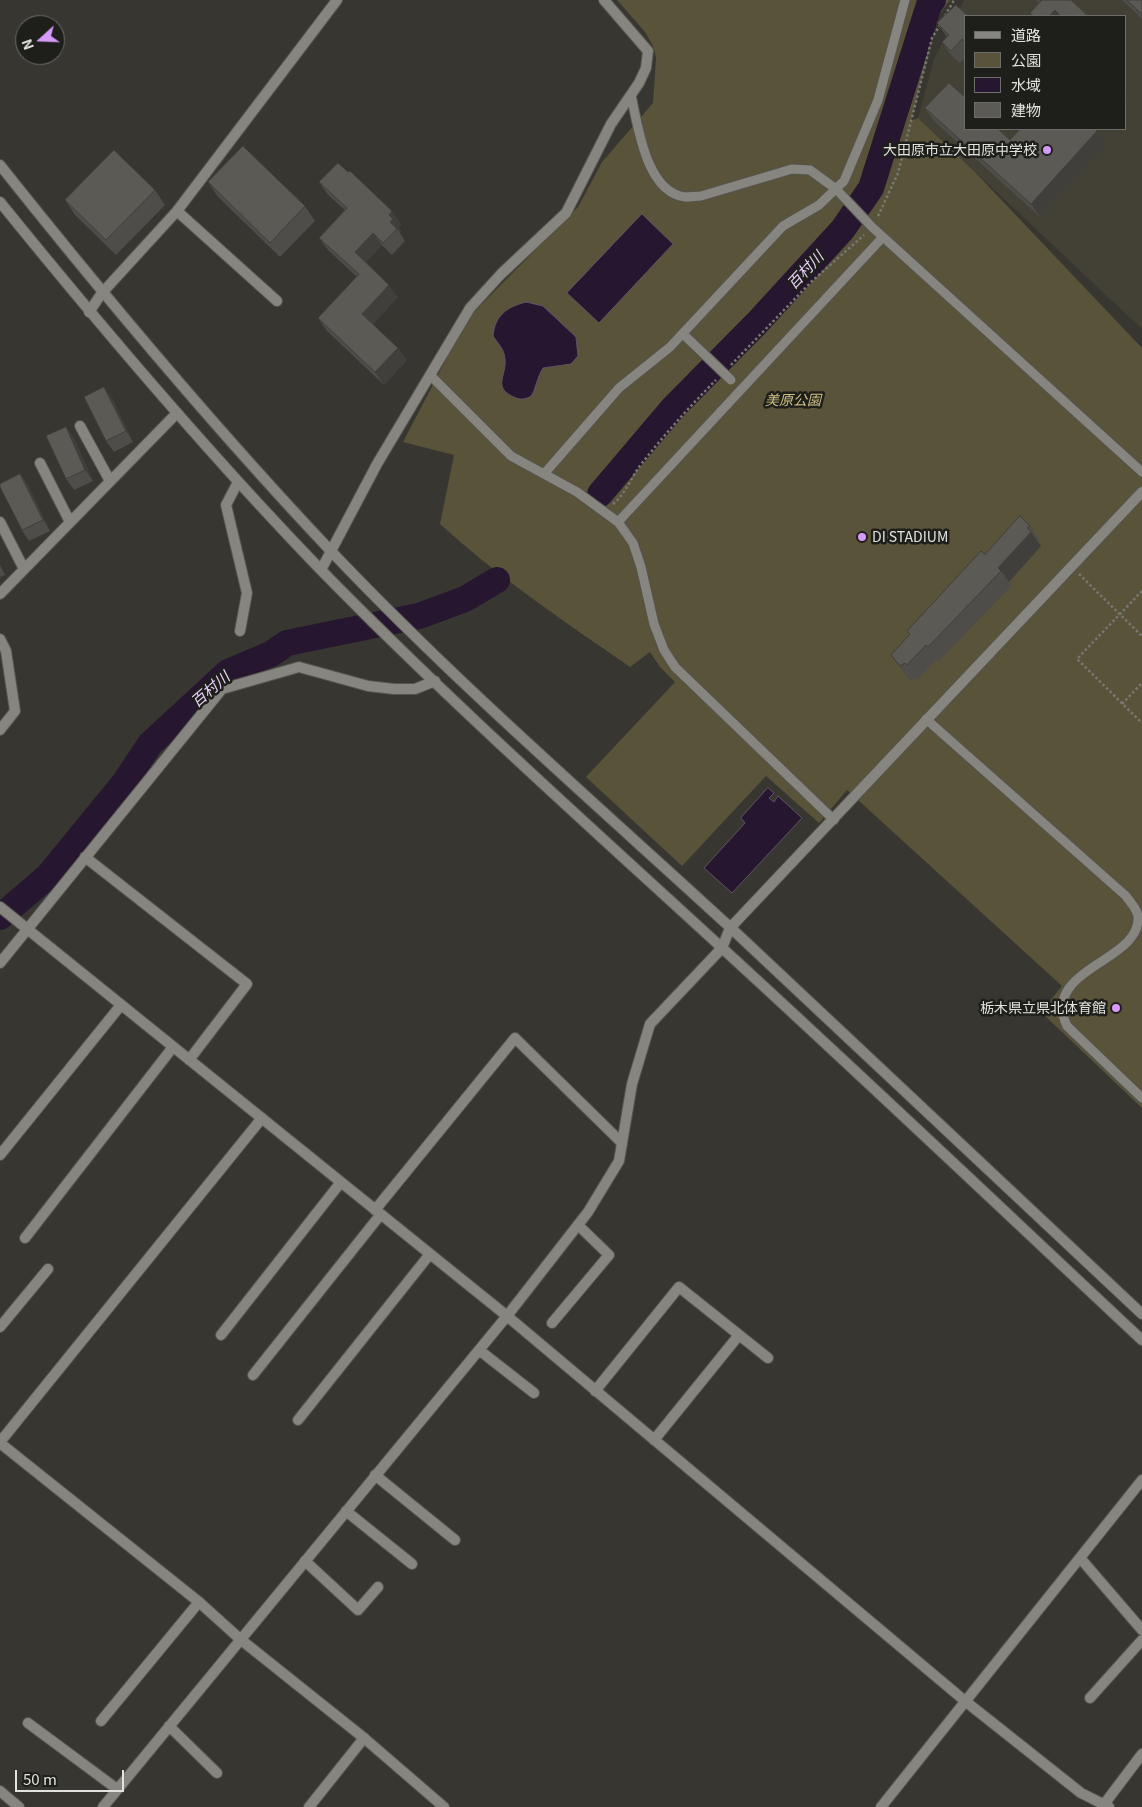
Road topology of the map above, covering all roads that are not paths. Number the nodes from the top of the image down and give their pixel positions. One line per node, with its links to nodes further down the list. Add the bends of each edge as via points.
1 (337, 0): 8 (street)
2 (604, 0): 4 (street, via 648,51 646,68)
3 (905, 0): 6 (lane, via 878,100 844,181)
4 (631, 95): 6 (lane, via 651,168 660,184 672,192 685,197 713,194 792,169 810,170); 14 (street, via 611,124 566,213 470,308)
5 (0, 165): 10 (street)
6 (836, 189): 9 (lane); 13 (lane, via 819,205 783,226)
7 (0, 202): 12 (street)
8 (177, 211): 10 (street); 11 (street)
9 (883, 237): 15 (lane); 19 (lane)
10 (102, 293): 12 (street); 27 (street, via 239,452)
11 (277, 301)
12 (88, 312): 16 (street)
13 (682, 334): 15 (lane, bridge); 20 (lane, via 619,388)
14 (431, 376): 20 (lane, via 511,456); 27 (street, via 377,464)
15 (741, 390): 26 (lane)
16 (177, 413): 21 (street); 22 (street)
17 (80, 426): 21 (street)
18 (40, 463): 25 (street)
19 (1142, 472)
20 (544, 474): 26 (lane, via 577,492)
21 (110, 481): 25 (street)
22 (238, 482): 29 (street); 31 (street, via 226,505 247,593)
23 (1142, 492): 34 (street)
24 (0, 522): 28 (street)
25 (70, 522): 28 (street)
26 (618, 522): 36 (lane, via 633,543 654,624 675,667)
27 (331, 552): 29 (street); 39 (street, via 413,634)
28 (24, 569): 30 (street)
29 (321, 570): 33 (street)
30 (0, 594)
31 (240, 631)
32 (0, 639): 35 (street, via 6,651 15,712)
33 (435, 681): 37 (street, via 415,688 394,689 368,686 300,667 222,689); 41 (street)
34 (926, 719): 36 (street); 46 (lane, via 1126,896 1138,914 1138,926 1132,938 1070,987 1062,1005 1062,1016 1067,1026)
35 (0, 730)
36 (834, 820): 39 (street)
37 (85, 857): 40 (street); 45 (street, via 247,984)
38 (0, 907): 40 (street)
39 (730, 928): 41 (street); 56 (street)
40 (27, 929): 42 (street); 43 (street)
41 (722, 948): 48 (street, via 650,1024 632,1084); 62 (street)
42 (0, 963)
43 (121, 1005): 44 (street); 49 (street)
44 (173, 1047): 45 (street); 53 (street)
45 (189, 1060): 47 (street)
46 (1142, 1098)
47 (262, 1118): 50 (street); 70 (street)
48 (622, 1143): 51 (street, via 515,1038); 52 (street, via 619,1161)
49 (0, 1155)
50 (341, 1182): 51 (street); 60 (street)
51 (378, 1212): 54 (street); 65 (street)
52 (578, 1225): 57 (street); 58 (street, via 609,1255)
53 (25, 1238)
54 (430, 1254): 57 (street); 68 (street)
55 (48, 1269): 59 (street)
56 (1142, 1314)
57 (507, 1316): 63 (street); 66 (street)
58 (552, 1323)
59 (0, 1327)
60 (221, 1335)
61 (739, 1335): 64 (street); 66 (street, via 679,1287); 69 (street)
62 (1142, 1340)
63 (479, 1350): 67 (street); 71 (street)
64 (768, 1358)
65 (253, 1375)
66 (595, 1390): 69 (street)
67 (534, 1393)
68 (298, 1420)
69 (654, 1440): 84 (street)
70 (0, 1442): 79 (street)
71 (375, 1475): 73 (street); 74 (street)
72 (1142, 1480): 75 (street)
73 (346, 1511): 76 (street); 77 (street)
74 (455, 1540)
75 (1081, 1559): 80 (street); 84 (street)
76 (305, 1561): 78 (street, via 358,1610); 81 (street)
77 (412, 1564)
78 (378, 1587)
79 (199, 1602): 81 (street); 85 (street)
80 (1142, 1630)
81 (240, 1639): 87 (street); 88 (street)
82 (1142, 1640): 83 (street)
83 (1090, 1698)
84 (965, 1701): 93 (street, via 1081,1793); 98 (street)
85 (101, 1721)
86 (28, 1723): 91 (street)
87 (169, 1726): 90 (street); 91 (street)
88 (364, 1738): 96 (street); 97 (street)
89 (1142, 1754): 93 (street)
90 (217, 1774)
91 (117, 1790): 95 (street)
92 (0, 1791): 94 (street)
93 (1105, 1806)
94 (19, 1807)
95 (103, 1807)
96 (309, 1807)
97 (444, 1807)
98 (881, 1807)

